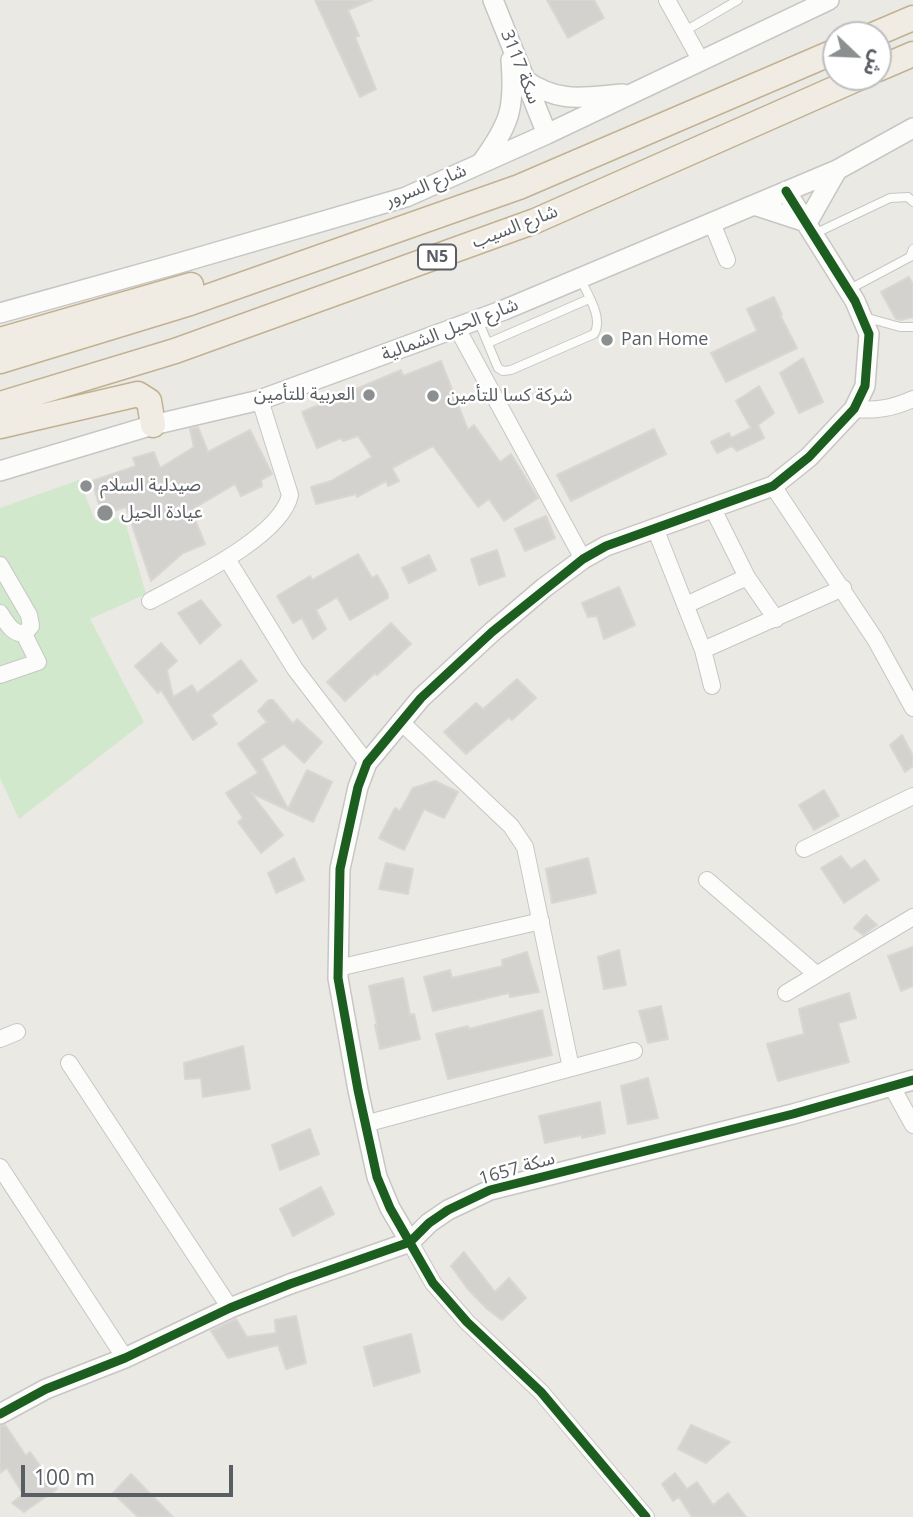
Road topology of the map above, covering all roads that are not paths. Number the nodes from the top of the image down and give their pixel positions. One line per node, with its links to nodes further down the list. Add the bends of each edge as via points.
1 (493, 0): 8 (street, سكة 3117)
2 (667, 0): 7 (street)
3 (738, 0): 7 (lane)
4 (829, 0): 11 (street, شارع السرور)
5 (913, 18): 6 (highway)
6 (892, 27)
7 (685, 31): 11 (street)
8 (511, 45): 13 (street, سكة 3117); 20 (street, via 511,109 504,132)
9 (913, 54): 12 (highway)
10 (822, 57): 27 (highway, شارع السيب / N5, via 519,187)
11 (701, 61): 15 (street, شارع السرور)
12 (892, 63)
13 (525, 80): 15 (street, via 557,96 573,98); 17 (street, سكة 3117)
14 (829, 91): 43 (highway, شارع السيب / N5, via 535,221 175,351)
15 (635, 93): 17 (street, شارع السرور)
16 (913, 128): 19 (street, شارع الحيل الشمالية)
17 (547, 134): 20 (street, شارع السرور)
18 (913, 136): 19 (street, شارع الحيل الشمالية)
19 (884, 146): 21 (street, شارع الحيل الشمالية)
20 (480, 164): 33 (street, شارع السرور, via 406,197)
21 (837, 170): 22 (street, شارع الحيل الشمالية); 26 (street)
22 (792, 189): 24 (street, شارع الحيل الشمالية); 26 (street, via 798,212)
23 (913, 202): 26 (lane, via 908,197 890,198)
24 (754, 205): 25 (street, شارع الحيل الشمالية); 26 (street)
25 (712, 223): 29 (street); 30 (street, شارع الحيل الشمالية)
26 (810, 228): 31 (street)
27 (361, 243): 38 (highway, via 339,243); 40 (highway, شارع السيب / N5, via 190,303)
28 (912, 256): 31 (lane)
29 (727, 260)
30 (580, 278): 32 (lane); 35 (street, شارع الحيل الشمالية)
31 (848, 290): 34 (street)
32 (589, 299): 39 (lane); 39 (lane, via 597,319 594,334 503,371)
33 (0, 313)
34 (861, 316): 36 (lane); 44 (street, via 869,334 865,386)
35 (478, 320): 37 (street, شارع الحيل الشمالية); 39 (lane)
36 (913, 327)
37 (457, 328): 42 (street, شارع الحيل الشمالية); 52 (street)
38 (0, 340)
39 (488, 343)
40 (0, 361)
41 (913, 399): 44 (street, via 874,411)
42 (260, 400): 45 (street, شارع الحيل الشمالية); 51 (street, via 290,495 278,518)
43 (0, 404)
44 (855, 409): 48 (street, via 809,457)
45 (153, 425): 46 (highway, via 149,401 138,394); 47 (street, شارع الحيل الشمالية)
46 (0, 426)
47 (0, 471)
48 (773, 486): 49 (street); 55 (street)
49 (712, 507): 50 (street); 54 (street)
50 (655, 528): 52 (street); 57 (street)
51 (227, 559): 56 (street); 66 (street, via 295,669)
52 (583, 559): 65 (street, via 492,632)
53 (0, 565): 60 (street, via 29,615 31,626)
54 (747, 577): 57 (street); 59 (street)
55 (842, 588): 59 (street); 64 (street)
56 (150, 601)
57 (686, 605): 61 (street)
58 (0, 613): 60 (street, via 10,628)
59 (776, 619): 61 (street)
60 (24, 634): 62 (street, via 38,662)
61 (703, 650): 63 (street)
62 (0, 675)
63 (712, 686)
64 (913, 708)
65 (400, 721): 66 (street); 71 (street, via 519,836)
66 (368, 763): 72 (street, via 358,787 340,869)
67 (913, 796): 68 (street)
68 (804, 849)
69 (707, 880): 73 (street)
70 (913, 917): 73 (street)
71 (541, 921): 72 (street); 79 (street)
72 (338, 968): 82 (street)
73 (816, 974): 74 (street)
74 (786, 993)
75 (17, 1032): 76 (street)
76 (0, 1039)
77 (635, 1051): 79 (street)
78 (69, 1063): 86 (street)
79 (571, 1068): 82 (street)
80 (913, 1080): 81 (street, سكة 1657)
81 (891, 1085): 83 (street); 85 (street, سكة 1657, via 490,1190 448,1210)
82 (365, 1124): 85 (street, via 377,1177)
83 (913, 1125)
84 (0, 1167): 87 (street)
85 (411, 1242): 86 (street, سكة 1657); 89 (street, via 433,1283 541,1392)
86 (230, 1308): 87 (street, سكة 1657)
87 (125, 1358): 88 (street, سكة 1657)
88 (0, 1414)
89 (646, 1517)

